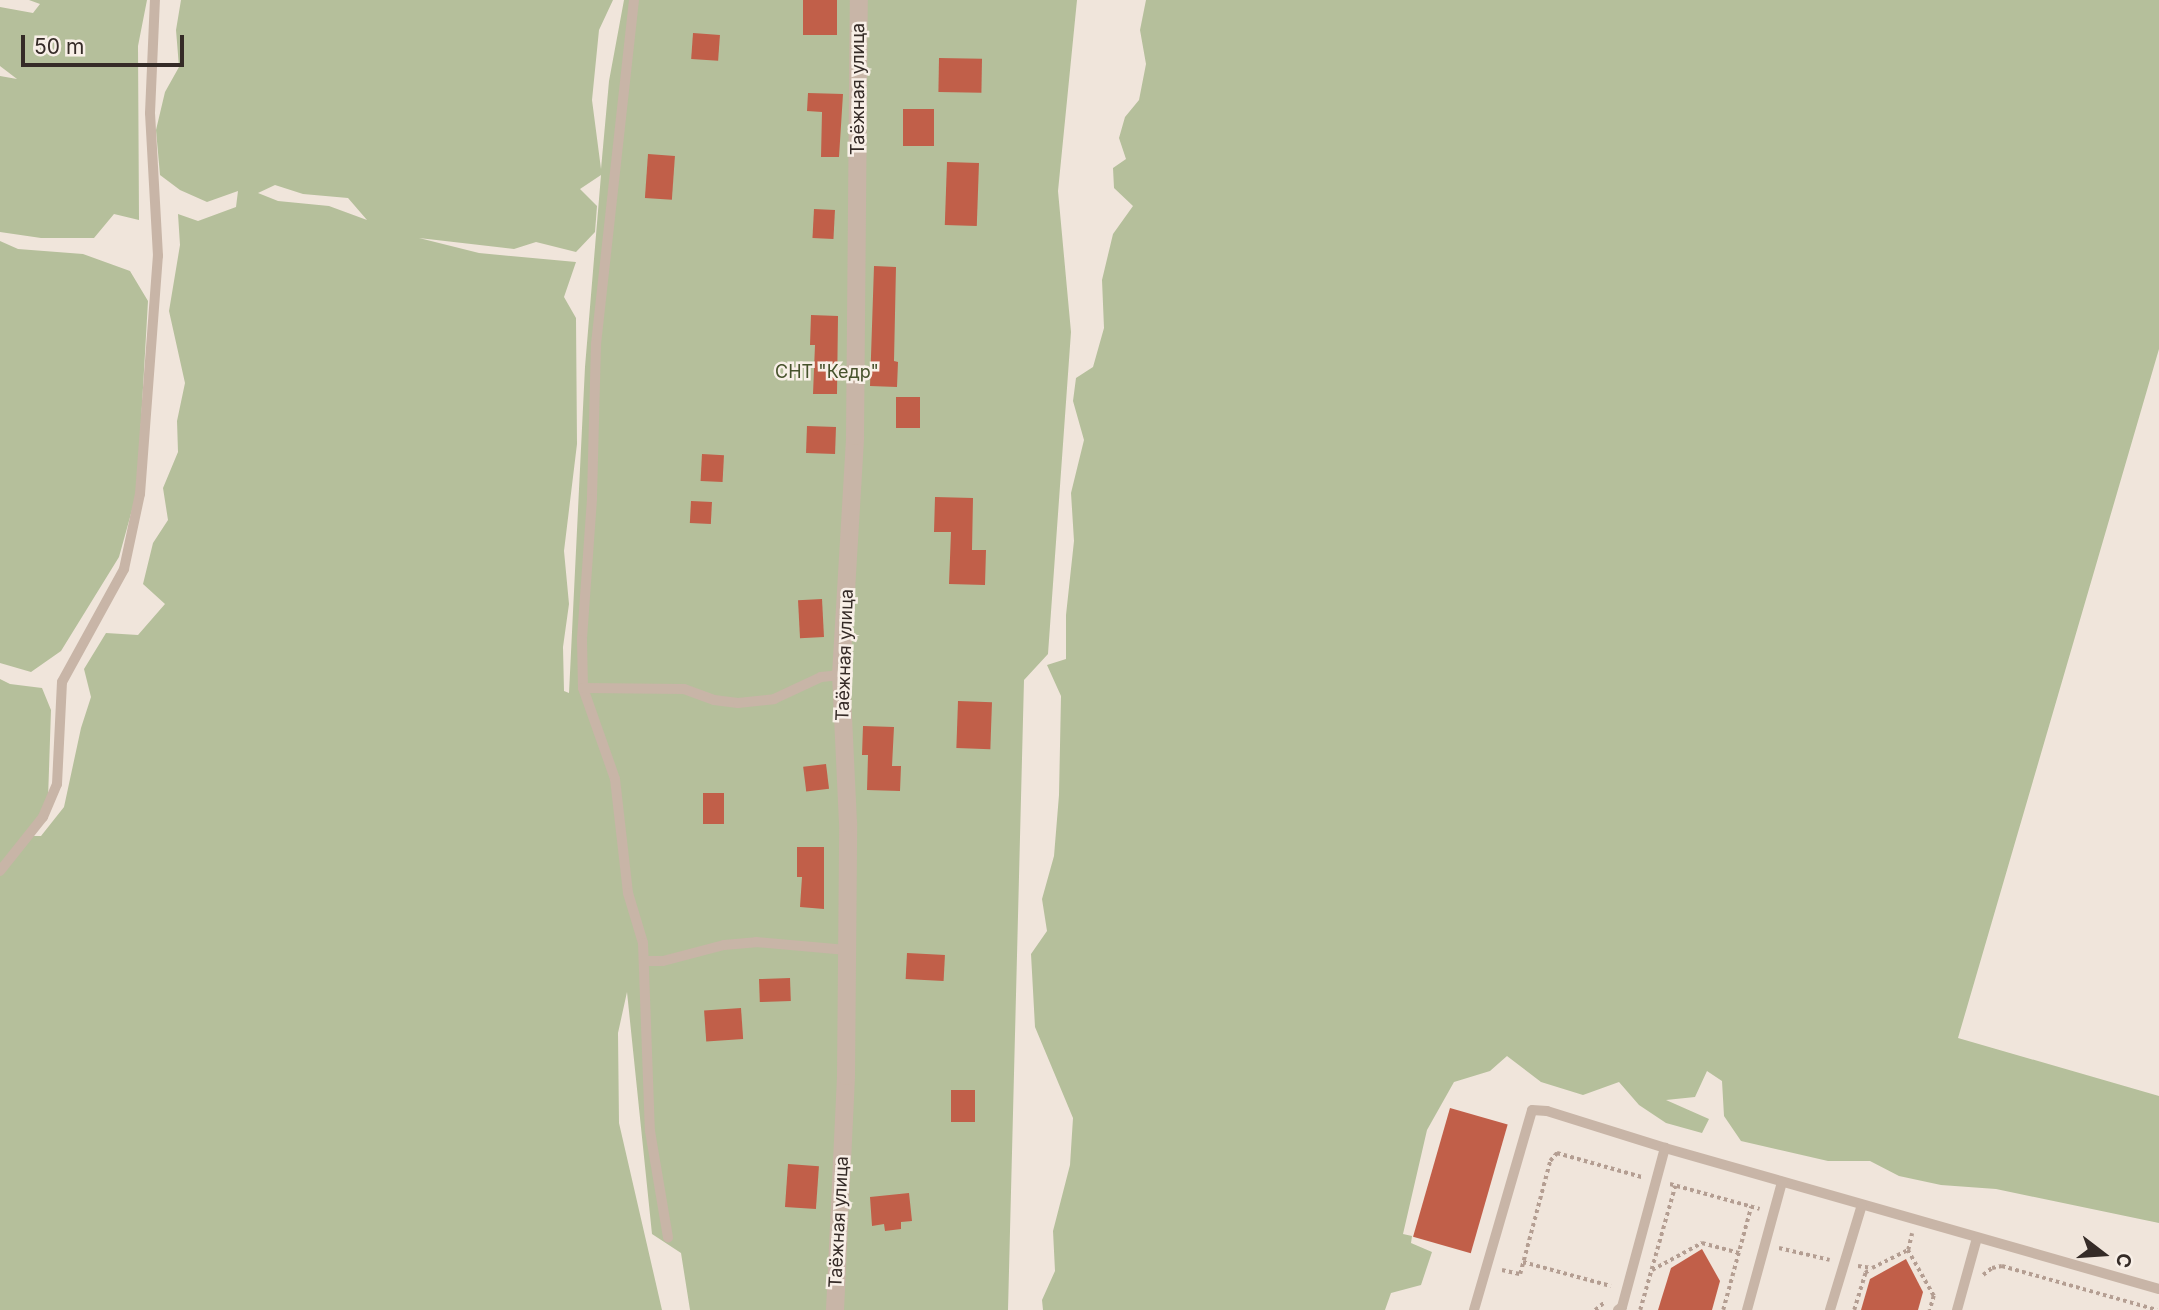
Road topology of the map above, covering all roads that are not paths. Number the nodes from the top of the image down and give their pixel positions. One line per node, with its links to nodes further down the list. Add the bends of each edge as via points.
1 (155, 0): 6 (lane, via 150,113 158,256 140,494 124,569 62,682 57,784 43,817)
2 (634, 0): 5 (lane, via 596,344)
3 (859, 0): 4 (street, Таёжная улица, via 855,436)
4 (841, 675): 5 (lane, via 821,677 774,699 738,703 684,689); 7 (street, Таёжная улица, via 848,823)
5 (583, 688): 8 (lane, via 615,779 626,882)
6 (0, 871)
7 (847, 950): 8 (lane, via 756,942); 15 (street, Таёжная улица)
8 (645, 961): 12 (lane, via 650,1131)
9 (1665, 1148): 10 (lane); 16 (lane, via 1532,1110); 17 (lane)
10 (1782, 1182): 11 (lane); 18 (lane)
11 (1862, 1205): 13 (lane); 19 (lane)
12 (668, 1237)
13 (1977, 1238): 14 (lane); 20 (lane)
14 (2159, 1289)
15 (835, 1310)
16 (1474, 1310)
17 (1618, 1310)
18 (1747, 1310)
19 (1830, 1310)
20 (1957, 1310)

